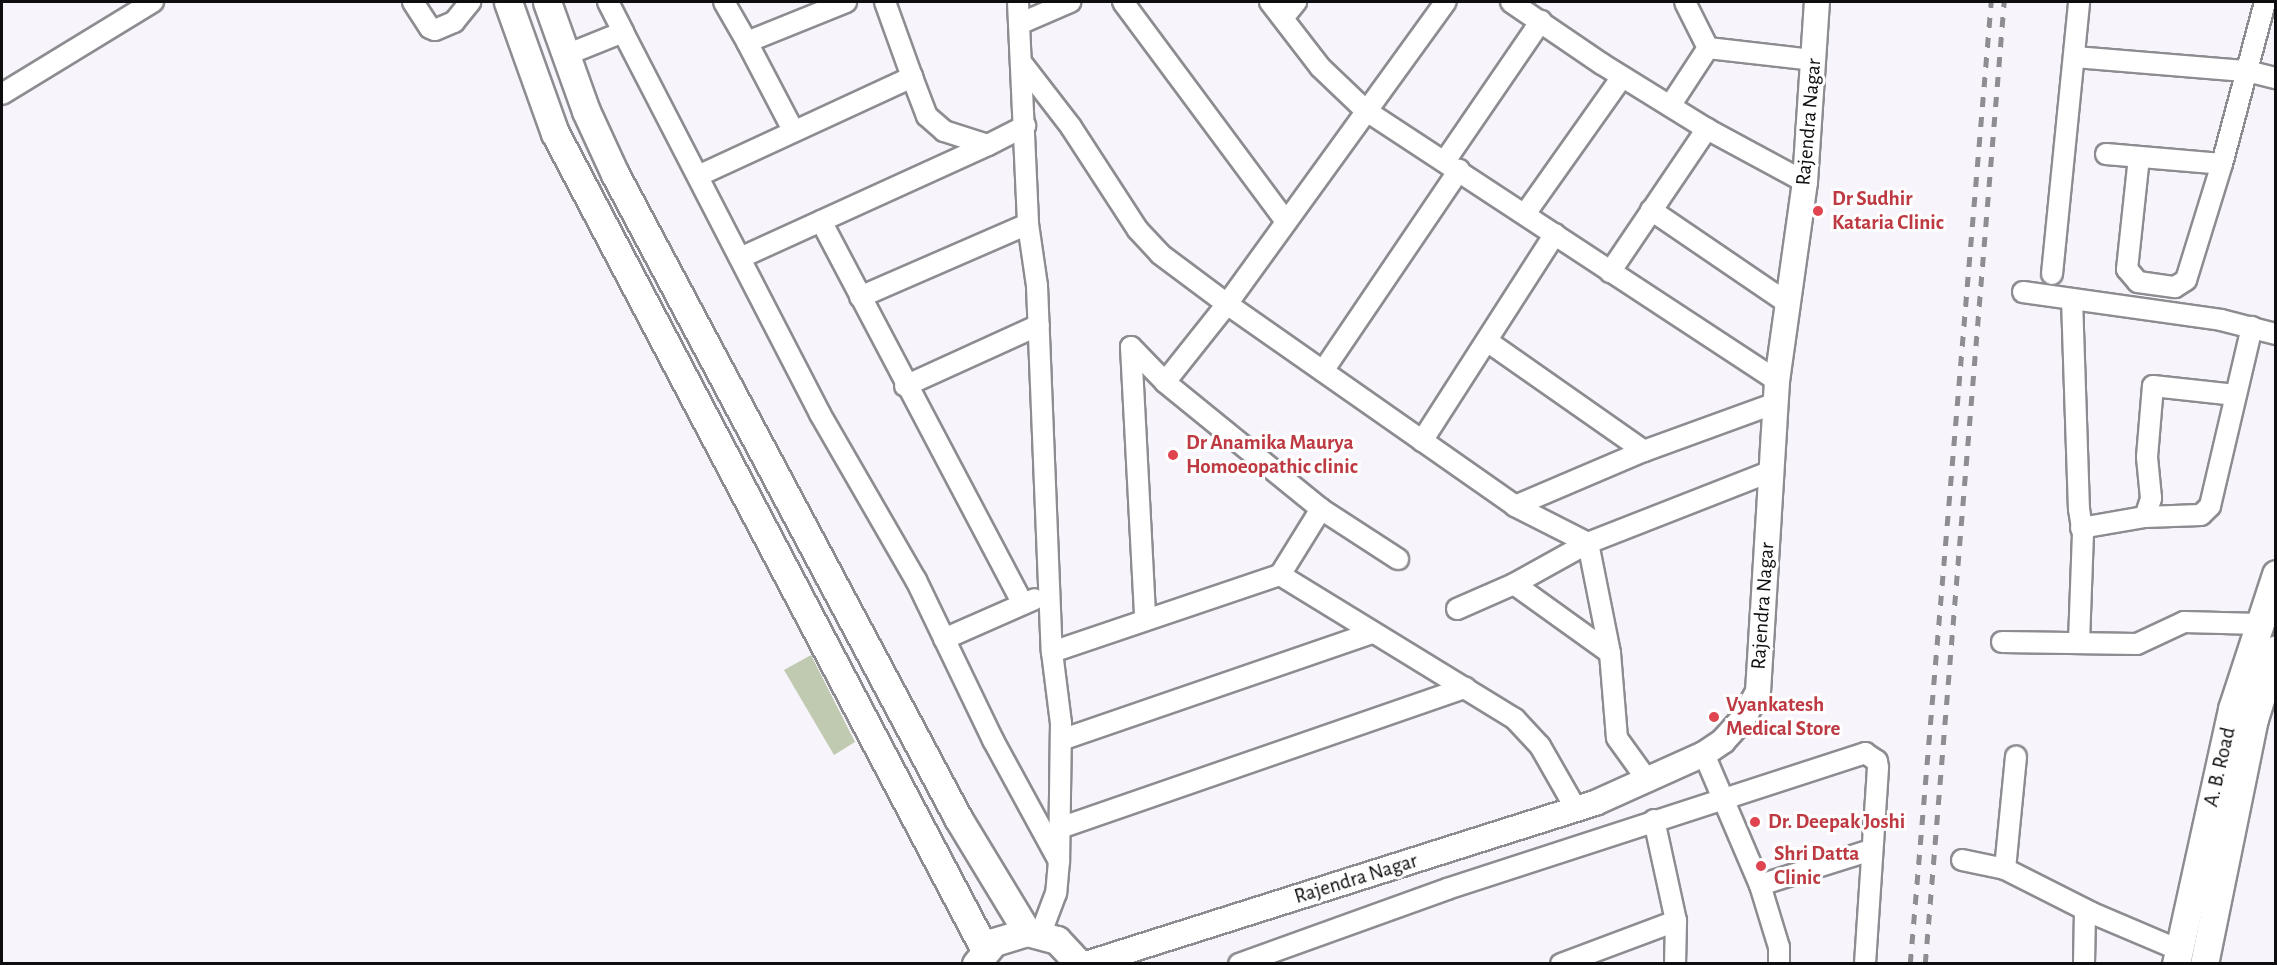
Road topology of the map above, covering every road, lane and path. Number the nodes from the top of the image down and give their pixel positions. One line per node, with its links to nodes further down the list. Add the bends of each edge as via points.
1 (153, 2): 35 (street)
2 (413, 2): 3 (street, via 435,30 454,22)
3 (470, 2)
4 (508, 2): 112 (main road, via 555,133)
5 (547, 2): 27 (main road)
6 (608, 2): 24 (street)
7 (724, 2): 25 (street)
8 (846, 2): 25 (street)
9 (885, 2): 32 (street)
10 (1018, 2): 23 (street)
11 (1070, 2): 23 (street)
12 (1123, 2): 50 (street)
13 (1270, 2): 21 (street)
14 (1296, 2): 21 (street)
15 (1446, 2): 37 (street)
16 (1511, 2): 22 (street)
17 (1685, 2): 26 (street)
18 (1817, 2): 29 (street, Rajendra Nagar)
19 (2079, 2): 28 (street)
20 (2265, 2): 31 (street)
21 (1283, 18): 37 (street, via 1320,67)
22 (1541, 21): 33 (street); 45 (street)
23 (1019, 24): 30 (street)
24 (623, 32): 27 (street); 46 (street)
25 (747, 42): 40 (street)
26 (1708, 48): 29 (street); 36 (street)
27 (566, 55): 111 (main road, via 615,174 958,818)
28 (2075, 57): 31 (street); 56 (street)
29 (1814, 60): 47 (street, Rajendra Nagar)
30 (1021, 62): 38 (street); 61 (street, via 1071,127 1138,230 1160,254)
31 (2247, 71): 34 (street); 44 (street)
32 (912, 77): 40 (street); 41 (street, via 935,126)
33 (1622, 77): 36 (street); 49 (street)
34 (2276, 78)
35 (2, 94)
36 (1670, 106): 39 (street)
37 (1365, 110): 45 (street); 50 (street)
38 (1025, 126): 41 (street); 52 (street)
39 (1707, 129): 47 (street); 48 (street)
40 (794, 130): 46 (street)
41 (988, 145): 51 (street)
42 (2106, 154): 43 (street)
43 (2139, 157): 44 (street); 44 (street, via 2127,268 2138,282 2175,287 2186,280)
44 (2222, 164)
45 (1452, 165): 49 (street); 66 (street)
46 (700, 175): 54 (street)
47 (1805, 182): 60 (street, Rajendra Nagar)
48 (1651, 210): 55 (street); 60 (street)
49 (1525, 214): 53 (street)
50 (1286, 220): 61 (street)
51 (821, 221): 54 (street); 58 (street)
52 (1028, 224): 58 (street); 62 (street)
53 (1555, 234): 55 (street); 65 (street)
54 (742, 257): 89 (street, via 820,414 916,580)
55 (1610, 272): 69 (street)
56 (2052, 274)
57 (2023, 292): 59 (street)
58 (860, 297): 68 (street)
59 (2072, 299): 63 (street); 77 (street)
60 (1786, 302): 69 (street, Rajendra Nagar)
61 (1227, 304): 66 (street); 67 (street)
62 (1038, 325): 68 (street); 83 (street)
63 (2252, 327): 64 (street); 70 (street)
64 (2276, 334)
65 (1487, 340): 71 (street); 72 (street)
66 (1323, 371): 71 (street)
67 (1165, 382): 75 (street); 86 (street, via 1131,347)
68 (905, 386): 84 (street)
69 (1776, 392): 72 (street); 73 (street, Rajendra Nagar)
70 (2236, 395): 76 (street, via 2210,506 2201,515); 76 (street, via 2153,386 2147,457 2151,498)
71 (1422, 441): 74 (street)
72 (1644, 451): 74 (street)
73 (1772, 471): 78 (street); 97 (street, Rajendra Nagar, via 1758,692 1723,741)
74 (1515, 506): 78 (street)
75 (1322, 509): 79 (street); 81 (street)
76 (2145, 517): 77 (street)
77 (2080, 528): 91 (street)
78 (1588, 543): 82 (street); 94 (street)
79 (1398, 560)
80 (2276, 574): 87 (main road, A. B. Road)
81 (1280, 575): 86 (street); 88 (street)
82 (1514, 584): 85 (street); 94 (street)
83 (1051, 592): 84 (street); 93 (street)
84 (1023, 604): 89 (street)
85 (1457, 609)
86 (1145, 618): 93 (street)
87 (2259, 624): 91 (street, via 2184,622 2146,642); 114 (main road, A. B. Road, via 2232,709)
88 (1371, 633): 95 (street); 96 (street)
89 (944, 639): 106 (street)
90 (2002, 642): 91 (street)
91 (2079, 643)
92 (2276, 649): 124 (main road, A. B. Road, via 2254,719)
93 (1052, 652): 96 (street)
94 (1610, 653): 99 (street, via 1617,738)
95 (1465, 688): 101 (street, via 1527,732 1540,746); 103 (street)
96 (1061, 740): 103 (street)
97 (1704, 754): 99 (street, Rajendra Nagar); 100 (street)
98 (2016, 757): 107 (street)
99 (1648, 781): 101 (street, Rajendra Nagar)
100 (1723, 797): 102 (street); 104 (street, via 1865,753 1871,755 1878,768); 108 (street)
101 (1576, 810): 115 (street, Rajendra Nagar)
102 (1654, 820): 110 (street); 118 (street)
103 (1059, 828): 106 (street)
104 (1871, 850): 108 (street); 122 (street)
105 (1962, 860): 107 (street)
106 (1059, 861): 111 (street, via 1056,893)
107 (2005, 869): 109 (street)
108 (1760, 885): 121 (street, via 1779,947)
109 (2085, 910): 114 (street); 123 (street)
110 (1676, 921): 113 (street); 120 (street)
111 (1034, 932): 112 (main road, via 1004,936); 116 (main road, via 1058,940)
112 (980, 957)
113 (1600, 957): 119 (street)
114 (2177, 957)
115 (1114, 959): 117 (street, Rajendra Nagar)
116 (1079, 963)
117 (1086, 963)
118 (1239, 963)
119 (1560, 963)
120 (1675, 963)
121 (1779, 963)
122 (1865, 963)
123 (2084, 963)
124 (2204, 963)

